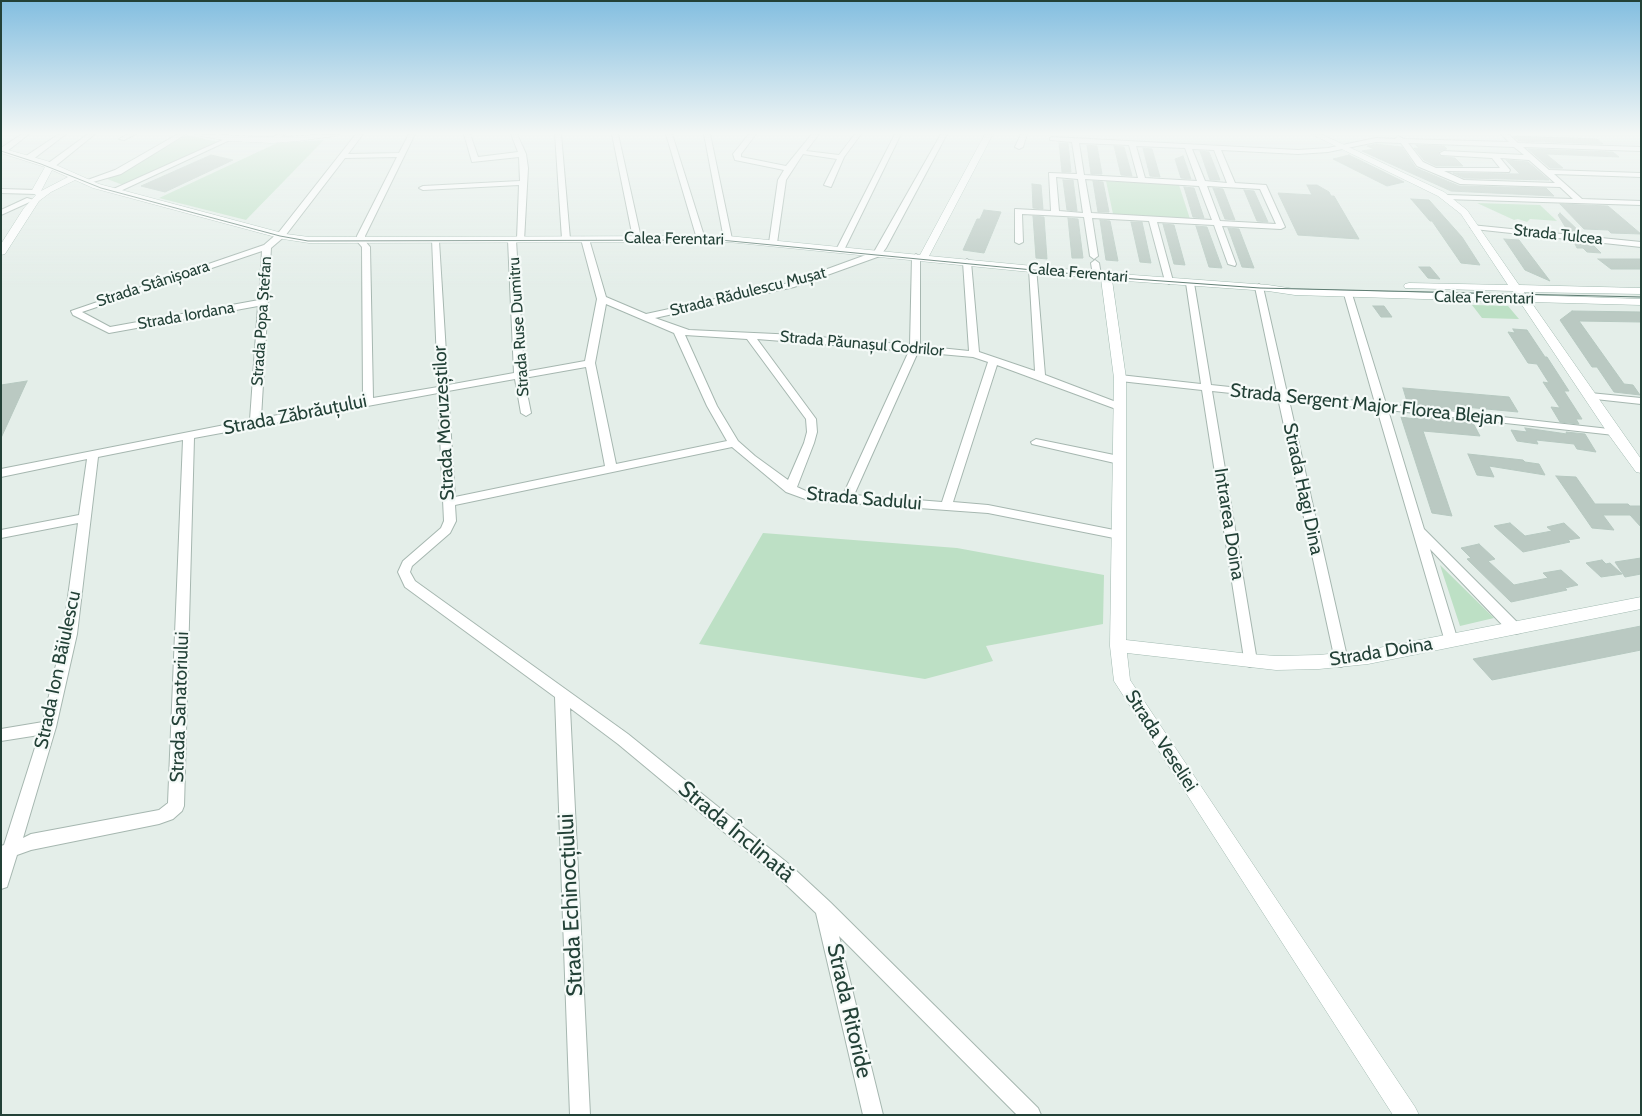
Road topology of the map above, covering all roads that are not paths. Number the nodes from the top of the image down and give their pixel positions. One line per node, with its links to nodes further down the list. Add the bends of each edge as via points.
1 (40, 186): 28 (main road)
2 (58, 186): 28 (main road)
3 (74, 186): 28 (main road)
4 (98, 186): 26 (main road, Calea Ferentari)
5 (124, 186): 26 (street)
6 (319, 186): 38 (street, Strada Popa Ștefan)
7 (386, 186): 46 (street, via 361,236)
8 (471, 186): 24 (street)
9 (524, 186): 43 (street, Strada Ruse Dumitru)
10 (562, 186): 40 (street)
11 (626, 186): 39 (street)
12 (685, 186): 42 (street)
13 (717, 186): 44 (street)
14 (781, 186): 48 (street)
15 (872, 186): 51 (street)
16 (916, 186): 53 (street)
17 (960, 186): 54 (main road)
18 (1053, 186): 31 (street)
19 (1083, 186): 33 (street)
20 (1203, 186): 36 (street)
21 (1249, 186): 36 (street, via 1263,187 1281,227)
22 (1423, 186): 27 (main road)
23 (1562, 186): 29 (street)
24 (423, 188)
25 (1, 191): 28 (street)
26 (113, 191): 38 (main road, Calea Ferentari)
27 (1447, 198): 29 (street); 37 (main road, via 1464,212)
28 (34, 199): 32 (street); 35 (main road)
29 (1580, 201): 30 (street)
30 (1641, 203)
31 (1055, 213): 33 (street); 47 (street, via 1018,211)
32 (1, 214): 35 (street)
33 (1087, 215): 34 (street); 57 (street)
34 (1152, 219): 36 (street); 59 (street)
35 (20, 220): 52 (main road)
36 (1217, 223): 56 (street)
37 (1474, 227): 49 (street, Strada Tulcea); 63 (main road)
38 (281, 235): 46 (main road, Calea Ferentari, via 317,241); 50 (street, Strada Popa Ștefan)
39 (637, 238): 41 (main road, Calea Ferentari); 42 (main road, Calea Ferentari)
40 (566, 239): 41 (main road, Calea Ferentari); 43 (main road, Calea Ferentari)
41 (585, 239): 65 (street)
42 (701, 239): 44 (main road, Calea Ferentari)
43 (517, 240): 45 (main road, Calea Ferentari); 76 (street, Strada Ruse Dumitru)
44 (728, 240): 48 (main road, Calea Ferentari)
45 (435, 241): 46 (main road, Calea Ferentari); 80 (street, Strada Moruzeștilor)
46 (362, 242): 84 (street, via 366,247)
47 (1019, 242)
48 (772, 243): 51 (main road, Calea Ferentari)
49 (1641, 244)
50 (267, 247): 66 (street, Strada Popa Ștefan); 69 (street, Strada Stânișoara, via 76,311)
51 (840, 250): 53 (main road, Calea Ferentari)
52 (1, 252)
53 (877, 254): 54 (main road, Calea Ferentari); 68 (street, Strada Rădulescu Mușat, via 792,285)
54 (919, 258): 55 (main road, Calea Ferentari); 72 (street)
55 (967, 262): 58 (main road, Calea Ferentari); 73 (street)
56 (1232, 264)
57 (1098, 267): 58 (main road, Calea Ferentari); 59 (main road, Calea Ferentari); 78 (main road, Strada Veseliei)
58 (1033, 269): 77 (street)
59 (1169, 281): 60 (main road, Calea Ferentari)
60 (1190, 283): 61 (main road, Calea Ferentari); 79 (street, Intrarea Doina)
61 (1264, 288): 63 (main road, Calea Ferentari, via 1291,285); 64 (main road, Calea Ferentari); 81 (street, Strada Hagi Dina)
62 (1641, 291): 63 (main road, Calea Ferentari)
63 (1519, 293): 64 (main road, Calea Ferentari); 67 (main road, Calea Ferentari); 82 (main road)
64 (1348, 294): 86 (street)
65 (602, 299): 68 (street, Strada Păunașul Codrilor); 75 (street)
66 (264, 302): 69 (street, Strada Iordana); 88 (street, Strada Popa Ștefan)
67 (1641, 302)
68 (646, 318): 70 (street, Strada Păunașul Codrilor)
69 (109, 330)
70 (678, 331): 71 (street, Strada Păunașul Codrilor); 92 (street, Strada Sadului, via 712,406)
71 (752, 336): 72 (street, Strada Păunașul Codrilor); 98 (street, via 811,419 812,432)
72 (915, 348): 73 (street, Strada Păunașul Codrilor); 99 (street)
73 (974, 354): 74 (street, Strada Păunașul Codrilor)
74 (994, 360): 77 (street, Strada Păunașul Codrilor); 101 (street)
75 (590, 363): 76 (street, Strada Zăbrăuțului); 95 (street)
76 (519, 376): 80 (street, Strada Zăbrăuțului); 87 (street, Strada Ruse Dumitru)
77 (1040, 377): 85 (street, Strada Păunașul Codrilor)
78 (1120, 378): 79 (street, Strada Sergent Major Florea Blejan); 85 (main road, Strada Veseliei)
79 (1207, 388): 81 (street, Strada Sergent Major Florea Blejan); 112 (street, Intrarea Doina)
80 (442, 389): 84 (street, Strada Zăbrăuțului); 100 (street, Strada Moruzeștilor)
81 (1283, 396): 86 (street, Strada Sergent Major Florea Blejan); 111 (street, Strada Hagi Dina)
82 (1590, 396): 83 (street); 89 (main road)
83 (1641, 401)
84 (368, 402): 88 (street, Strada Zăbrăuțului)
85 (1120, 407): 94 (main road, Strada Veseliei)
86 (1382, 407): 89 (street, Strada Sergent Major Florea Blejan); 103 (street)
87 (526, 413)
88 (255, 422): 90 (street, Strada Zăbrăuțului)
89 (1614, 432): 96 (main road)
90 (189, 435): 93 (street, Strada Zăbrăuțului); 116 (street, Strada Sanatoriului, via 176,806 159,817 31,842)
91 (1036, 442): 94 (street)
92 (734, 443): 95 (street); 98 (street, Strada Sadului)
93 (93, 454): 97 (street, Strada Zăbrăuțului); 102 (street, Strada Ion Băiulescu)
94 (1120, 460): 105 (main road, Strada Veseliei)
95 (611, 468): 100 (street)
96 (1641, 469)
97 (1, 473)
98 (790, 489): 99 (street, Strada Sadului, via 808,496)
99 (847, 499): 101 (street, Strada Sadului)
100 (449, 502): 106 (street, Strada Moruzeștilor, via 449,526 407,564 404,572)
101 (946, 506): 105 (street, Strada Sadului, via 998,510)
102 (85, 518): 104 (street); 114 (street, Strada Ion Băiulescu, via 70,634)
103 (1420, 531): 108 (street); 109 (street)
104 (1, 534)
105 (1119, 535): 110 (main road, Strada Veseliei)
106 (410, 584): 113 (street, Strada Înclinată)
107 (1641, 603): 108 (main road, Strada Doina)
108 (1515, 629): 109 (main road, Strada Doina)
109 (1451, 641): 111 (main road, Strada Doina)
110 (1118, 646): 112 (main road, Strada Doina); 122 (main road, Strada Veseliei, via 1124,685)
111 (1341, 660): 112 (main road, Strada Doina, via 1297,663)
112 (1250, 661)
113 (562, 694): 118 (street, Strada Înclinată, via 697,798); 119 (street, Strada Echinocțiului)
114 (49, 727): 115 (street); 116 (street, Strada Ion Băiulescu)
115 (3, 735)
116 (6, 852): 117 (street, Strada Ion Băiulescu)
117 (1, 881)
118 (824, 908): 120 (street, Strada Ritoride); 121 (street, Strada Înclinată)
119 (580, 1115)
120 (873, 1115)
121 (1031, 1115)
122 (1408, 1115)

